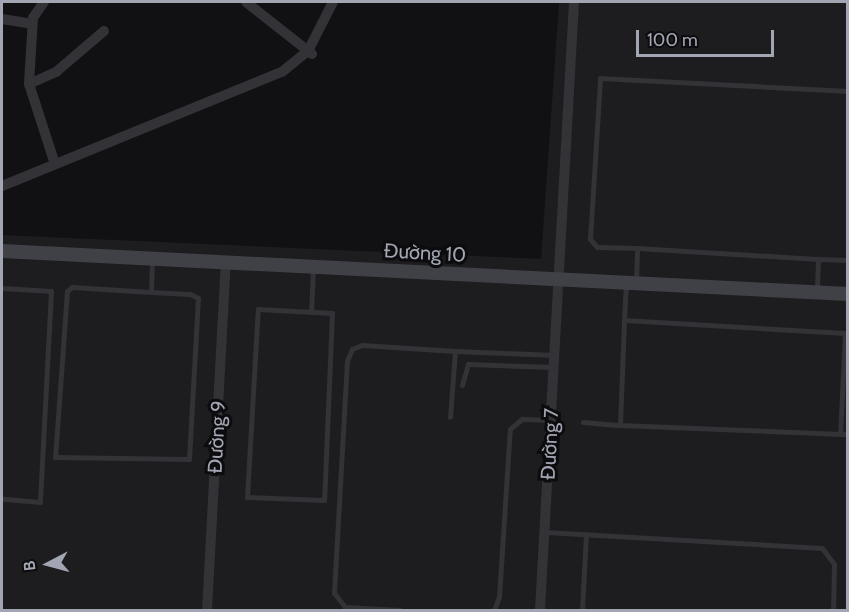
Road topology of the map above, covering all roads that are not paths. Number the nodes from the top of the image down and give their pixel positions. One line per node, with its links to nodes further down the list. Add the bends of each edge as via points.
1 (44, 2): 6 (street)
2 (246, 2): 8 (street)
3 (333, 2): 8 (street)
4 (574, 2): 20 (street, Đường 7)
5 (2, 20): 6 (street)
6 (32, 24): 9 (street)
7 (105, 31): 9 (street, via 64,66)
8 (310, 53): 11 (street, via 282,72)
9 (29, 84): 11 (street)
10 (848, 91): 13 (lane, via 600,78 590,239 597,247)
11 (55, 164): 12 (street)
12 (2, 186)
13 (637, 248): 16 (lane); 21 (lane)
14 (2, 250): 15 (street, Đường 10)
15 (152, 258): 18 (street, Đường 10); 23 (lane)
16 (818, 259): 17 (lane); 24 (lane)
17 (848, 260)
18 (226, 263): 19 (street, Đường 10); 41 (street, Đường 9)
19 (313, 267): 20 (street, Đường 10); 26 (lane)
20 (559, 278): 21 (street, Đường 10); 29 (street, Đường 7)
21 (631, 282): 24 (street, Đường 10); 27 (lane)
22 (2, 288): 38 (lane, via 51,291 40,501)
23 (151, 292): 23 (lane, via 198,298 189,459 55,457 66,291 72,287)
24 (817, 292): 25 (street, Đường 10)
25 (848, 294)
26 (311, 312): 26 (lane, via 258,309 247,497 324,501 332,313)
27 (624, 320): 35 (lane); 36 (lane, via 845,333)
28 (455, 351): 29 (lane); 32 (lane); 42 (lane, via 362,345 352,349 347,361 334,593 345,607)
29 (554, 355): 30 (street, Đường 7)
30 (554, 368): 31 (lane, via 468,364); 33 (street, Đường 7)
31 (462, 385)
32 (450, 417)
33 (551, 420): 39 (street, Đường 7); 43 (lane, via 522,418 510,429 499,597)
34 (583, 422): 35 (lane)
35 (620, 425): 36 (lane)
36 (840, 434): 37 (lane)
37 (848, 434)
38 (2, 499)
39 (544, 532): 40 (lane); 44 (street, Đường 7)
40 (586, 534): 45 (lane); 46 (lane, via 822,548 834,564)
41 (207, 610)
42 (400, 610)
43 (494, 610)
44 (540, 610)
45 (582, 610)
46 (833, 610)

